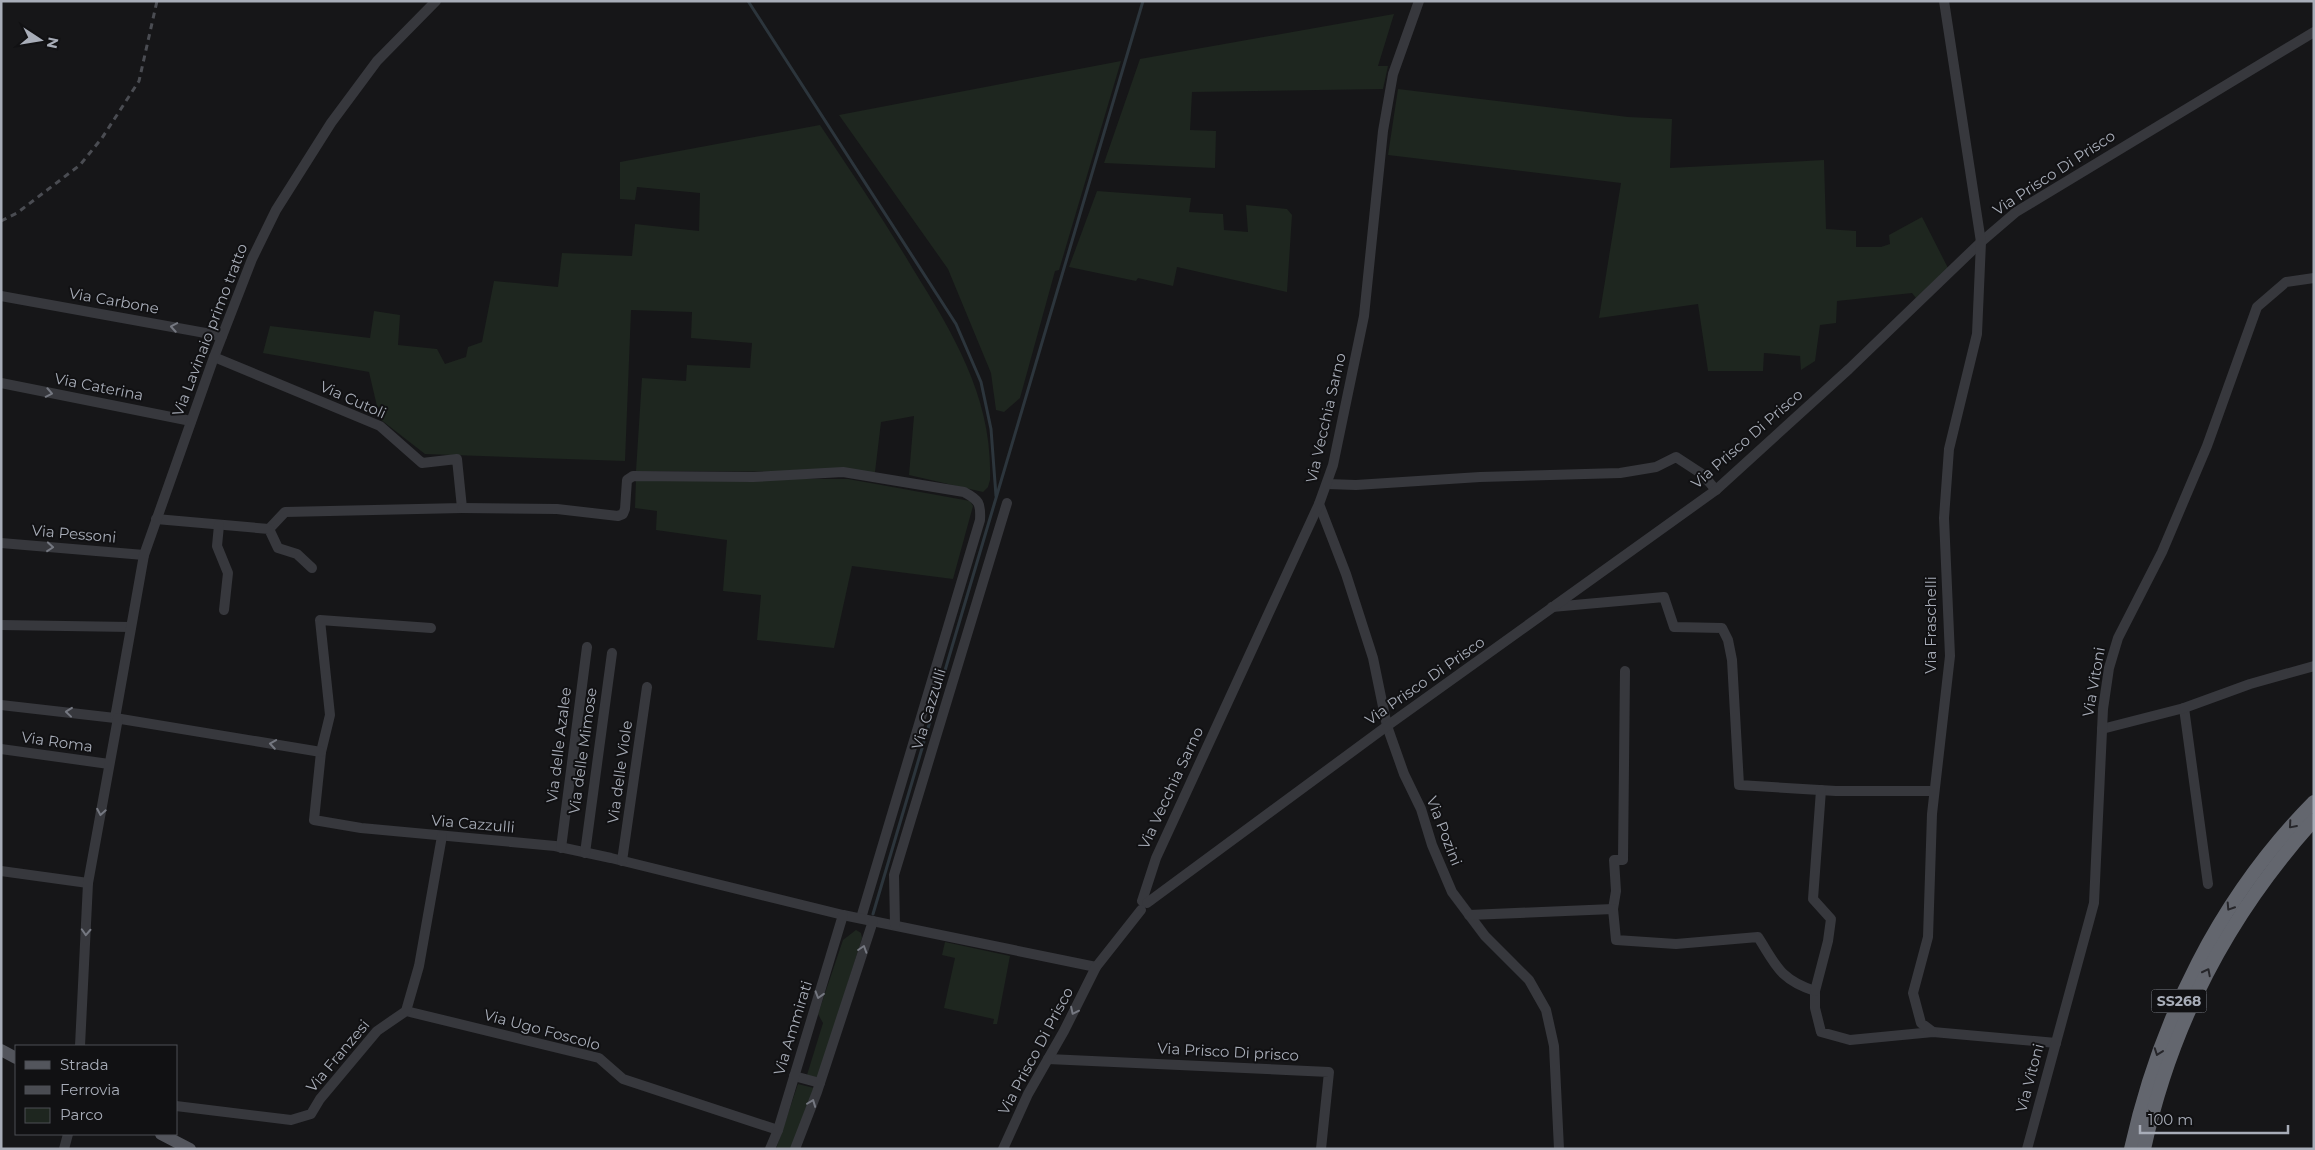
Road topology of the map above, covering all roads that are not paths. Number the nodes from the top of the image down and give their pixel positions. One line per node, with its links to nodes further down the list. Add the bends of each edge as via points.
1 (436, 1): 8 (street, Via Lavinaio primo tratto, via 377,61 331,123 276,210 252,259)
2 (1419, 1): 12 (street, Via Vecchia Sarno, via 1393,74 1383,131 1364,316)
3 (1944, 1): 5 (street, Via Fraschelli)
4 (2314, 32): 5 (street, Via Prisco Di Prisco, via 2016,212)
5 (1981, 242): 13 (street, Via Prisco Di Prisco, via 1849,369); 42 (street, Via Fraschelli, via 1977,334 1949,449 1944,518 1950,656)
6 (2314, 278): 37 (street, Via Vitoni, via 2286,282 2257,307 2207,446 2162,552 2118,638 2109,668)
7 (1, 296): 8 (street, Via Carbone, one-way to 7)
8 (222, 336): 9 (street, Via Lavinaio primo tratto)
9 (214, 357): 11 (street, Via Lavinaio primo tratto); 16 (street, Via Cutoli, via 380,426 422,463 457,459)
10 (1, 383): 11 (street, Via Caterina, one-way to 11)
11 (191, 421): 17 (street, Via Lavinaio primo tratto)
12 (1328, 484): 13 (street, via 1620,473 1656,467 1676,457 1702,474); 15 (street, Via Vecchia Sarno)
13 (1716, 490): 23 (street, Via Prisco Di Prisco)
14 (1007, 503): 60 (street, Via Cazzulli, via 894,875)
15 (1319, 504): 36 (street, Via Pozini, via 1373,658); 54 (street, Via Vecchia Sarno, via 1156,858)
16 (462, 508): 19 (street, via 285,512); 58 (street, via 558,510 618,516 625,509 627,480 633,476 753,477 842,472 964,492 974,497 980,506 977,529)
17 (156, 519): 18 (street); 21 (street, Via Lavinaio primo tratto)
18 (220, 525): 19 (street); 24 (street, via 217,546 228,573)
19 (270, 529): 22 (street, via 278,548 297,554)
20 (1, 543): 21 (street, Via Pessoni, one-way to 21)
21 (144, 555): 26 (street, Via Lavinaio primo tratto)
22 (312, 568)
23 (1551, 607): 36 (street, Via Prisco Di Prisco); 41 (street, via 1664,597 1674,627 1722,628 1732,660 1739,785)
24 (224, 610)
25 (1, 625): 26 (street)
26 (131, 627): 35 (street, Via Lavinaio primo tratto)
27 (431, 628): 39 (street, via 320,620 330,715)
28 (587, 647): 46 (street, Via delle Azalee)
29 (612, 653): 47 (street, Via delle Mimose)
30 (2314, 666): 34 (street, via 2250,684)
31 (1625, 671): 55 (street, via 1623,860 1614,860 1616,891)
32 (647, 687): 49 (street, Via delle Viole)
33 (1, 705): 35 (street, one-way to 33)
34 (2184, 708): 37 (street); 53 (street)
35 (117, 718): 39 (street, one-way to 35); 40 (street, Via Lavinaio primo tratto)
36 (1387, 726): 54 (street, Via Prisco Di Prisco); 57 (street, Via Pozini, via 1432,845 1449,884)
37 (2102, 729): 65 (street, Via Vitoni, via 2094,903)
38 (1, 749): 40 (street, Via Roma)
39 (321, 752): 45 (street, Via Cazzulli, via 314,820)
40 (109, 764): 52 (street, Via Lavinaio primo tratto, one-way to 52)
41 (1821, 790): 42 (street); 62 (street, via 1813,899 1831,920)
42 (1934, 791): 64 (street, Via Fraschelli, via 1928,937 1913,993 1920,1023)
43 (2314, 802): 48 (highway, SS268, one-way to 48)
44 (2314, 820): 48 (highway, SS268)
45 (442, 836): 46 (street, Via Cazzulli); 63 (street, via 419,966)
46 (561, 848): 47 (street, Via Cazzulli)
47 (585, 853): 49 (street, Via Cazzulli)
48 (2276, 854): 51 (highway, SS268)
49 (622, 860): 56 (street, Via Cazzulli)
50 (1, 871): 52 (street)
51 (2263, 871): 84 (highway, SS268, one-way to 84, via 2223,918 2182,992 2154,1063); 85 (highway, SS268, one-way to 51, via 2166,1068 2194,999)
52 (88, 883): 66 (street, Via Lavinaio primo tratto, one-way to 66)
53 (2208, 884)
54 (1144, 905): 61 (street, Via Prisco Di Prisco)
55 (1613, 909): 57 (street); 62 (street, via 1616,940 1676,944 1758,937 1781,974)
56 (843, 915): 58 (street, Via Cazzulli); 70 (street, Via Ammirati, one-way to 70)
57 (1469, 915): 82 (street, Via Pozini, via 1529,980 1546,1010 1554,1046)
58 (861, 918): 59 (street, Via Cazzulli)
59 (872, 921): 60 (street, Via Cazzulli); 71 (street, one-way to 59)
60 (895, 925): 61 (street, Via Cazzulli)
61 (1096, 967): 69 (street, Via Prisco Di Prisco, one-way to 69)
62 (1815, 991): 64 (street, via 1821,1032 1850,1040)
63 (406, 1011): 72 (street, Via Franzesi, via 377,1031 311,1114 292,1120); 73 (street, Via Ugo Foscolo, via 599,1058 623,1079)
64 (1933, 1032): 65 (street)
65 (2056, 1043): 83 (street, Via Vitoni)
66 (80, 1045)
67 (1, 1050): 68 (main road)
68 (15, 1057)
69 (1048, 1059): 80 (street, Via Prisco Di Prisco); 81 (street, Via Prisco Di prisco, via 1329,1072)
70 (794, 1076): 71 (street); 73 (street, Via Ammirati)
71 (820, 1083): 79 (street, one-way to 71)
72 (178, 1106)
73 (778, 1130): 78 (street, Via Ammirati)
74 (68, 1135): 76 (street)
75 (163, 1135): 77 (main road)
76 (64, 1149)
77 (190, 1149)
78 (770, 1149)
79 (795, 1149)
80 (1003, 1149)
81 (1321, 1149)
82 (1558, 1149)
83 (2027, 1149)
84 (2132, 1149)
85 (2144, 1149)

